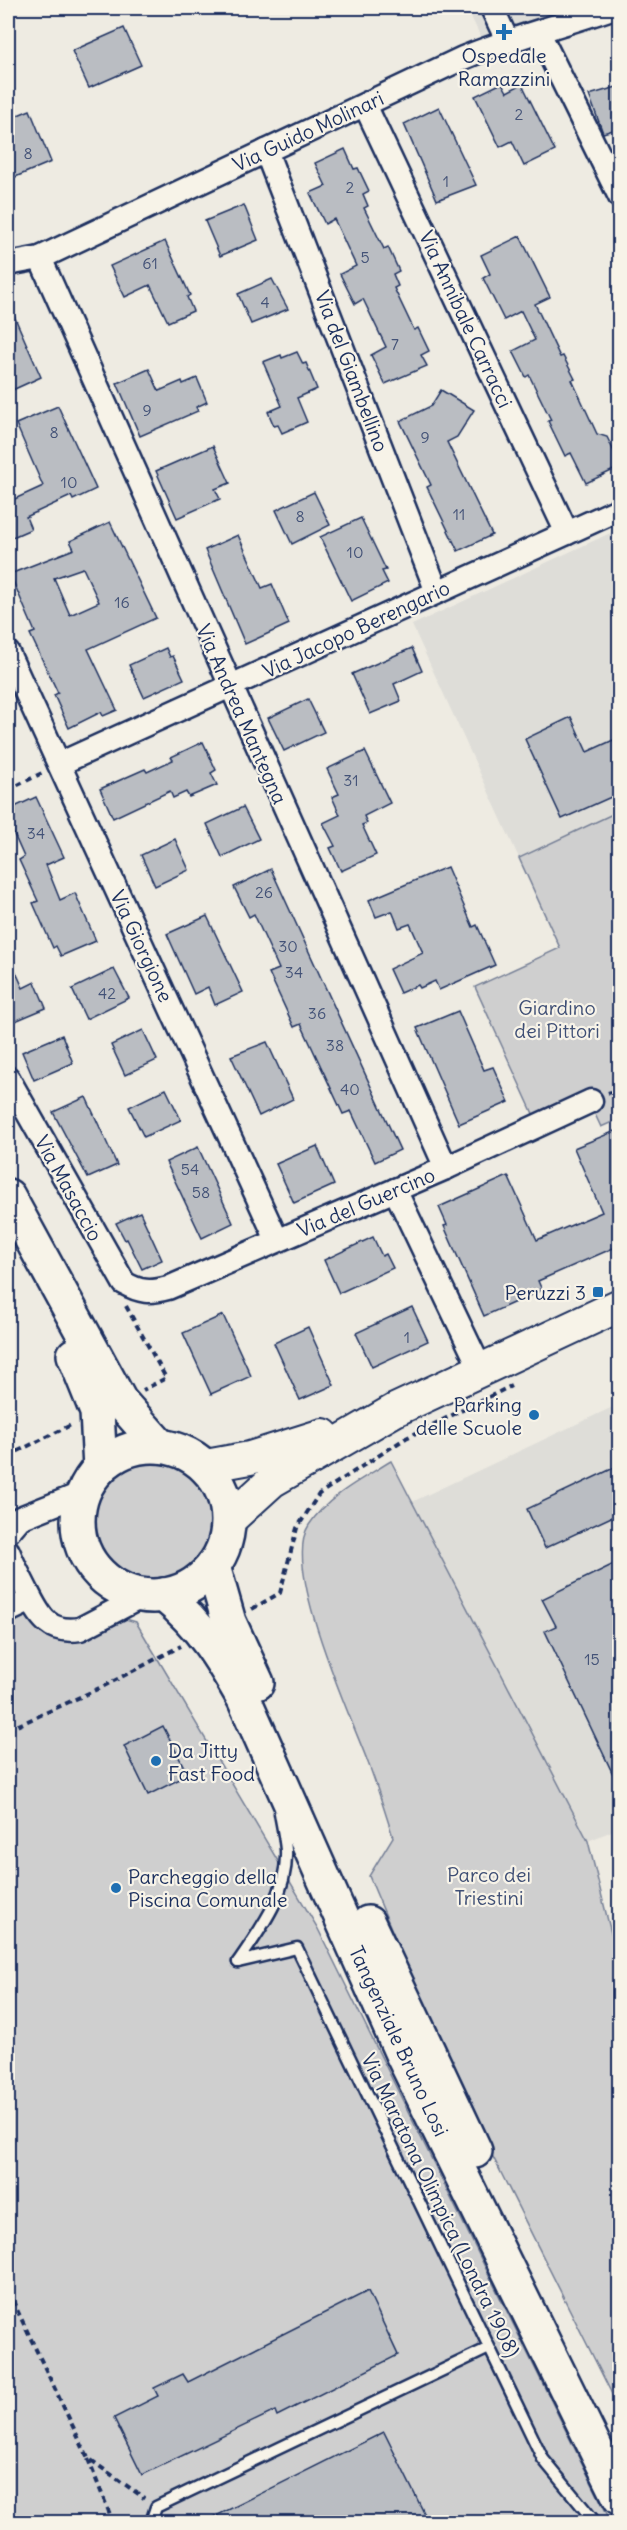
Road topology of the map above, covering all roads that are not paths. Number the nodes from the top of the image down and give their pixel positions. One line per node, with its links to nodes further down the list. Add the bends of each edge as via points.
1 (492, 8): 4 (street)
2 (612, 8): 3 (street, Via Guido Molinari)
3 (539, 33): 4 (street, Via Guido Molinari); 7 (street)
4 (507, 40): 5 (street, Via Guido Molinari)
5 (365, 105): 6 (street, Via Guido Molinari); 11 (street, Via Annibale Carracci)
6 (266, 151): 8 (street, Via Guido Molinari); 12 (street, Via del Giambellino)
7 (620, 197)
8 (40, 258): 9 (street, Via Guido Molinari); 14 (street, Via Andrea Mantegna)
9 (8, 264)
10 (620, 509): 11 (street, Via Jacopo Berengario)
11 (567, 533): 12 (street, Via Jacopo Berengario)
12 (437, 592): 14 (street, Via Jacopo Berengario)
13 (8, 653): 15 (street, Via Giorgione)
14 (230, 687): 15 (street, Via Jacopo Berengario); 18 (street, Via Andrea Mantegna)
15 (59, 764): 22 (street, Via Giorgione)
16 (8, 1078): 23 (street, Via Masaccio, via 106,1256 124,1283)
17 (591, 1101): 18 (street, Via del Guercino)
18 (446, 1168): 19 (street, Via del Guercino)
19 (395, 1190): 22 (street, Via del Guercino); 25 (street)
20 (8, 1196): 27 (main road, via 120,1401)
21 (8, 1226): 29 (main road, via 48,1299 97,1412)
22 (277, 1240): 23 (street, Via del Guercino, via 168,1288)
23 (138, 1291)
24 (620, 1305): 25 (street)
25 (481, 1370): 26 (street)
26 (395, 1410): 28 (street, via 282,1449); 31 (street, via 272,1481)
27 (160, 1446): 28 (main road, via 186,1452); 29 (main road, via 134,1447 112,1457)
28 (206, 1466): 31 (main road, via 220,1485 228,1507)
29 (91, 1480): 30 (street); 34 (main road, via 78,1515 80,1539 88,1560 104,1578 123,1590)
30 (12, 1518)
31 (228, 1521): 33 (main road, via 225,1540)
32 (8, 1551): 35 (street)
33 (213, 1566): 34 (main road, via 185,1589); 37 (main road, Tangenziale Bruno Losi)
34 (154, 1595): 35 (street, via 69,1631 47,1623); 37 (main road, Tangenziale Bruno Losi)
35 (31, 1600): 36 (street)
36 (8, 1611)
37 (217, 1628): 38 (main road, Tangenziale Bruno Losi, via 221,1658); 40 (main road, Tangenziale Bruno Losi)
38 (272, 1761): 39 (lane, Via Maratona Olimpica (Londra 1908), via 286,1850 285,1871 272,1911 238,1962 297,1948); 41 (main road, Tangenziale Bruno Losi, via 402,2054)
39 (489, 2349): 42 (lane, via 156,2507); 43 (lane, Via Maratona Olimpica (Londra 1908), via 543,2459)
40 (620, 2450)
41 (620, 2498)
42 (151, 2523)
43 (595, 2523)

